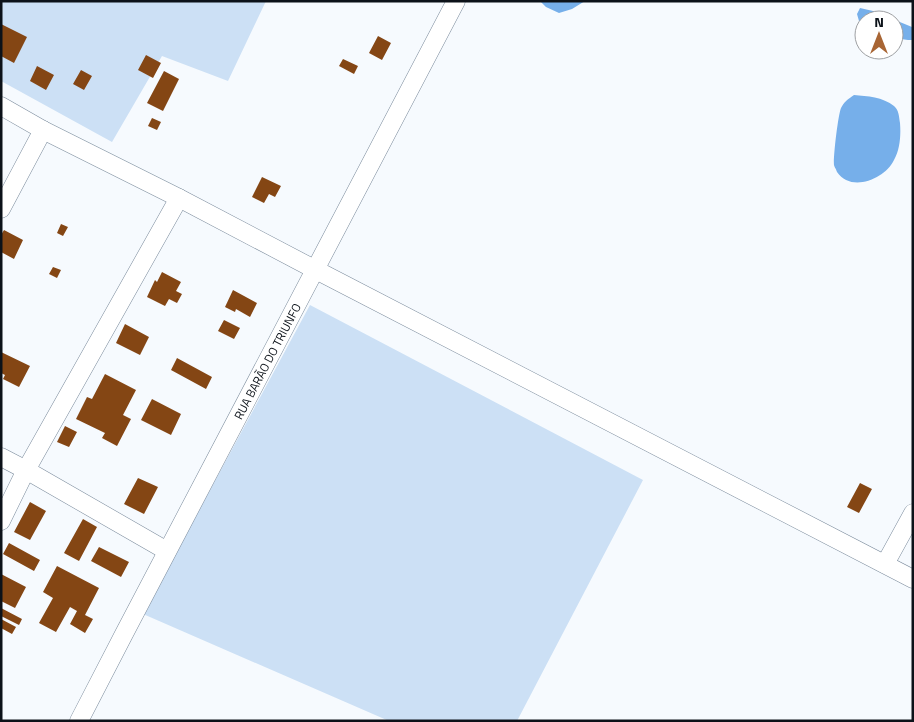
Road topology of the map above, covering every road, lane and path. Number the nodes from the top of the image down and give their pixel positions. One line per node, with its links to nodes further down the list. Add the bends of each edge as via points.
1 (456, 1): 6 (street, RUA BARÃO DO TRIUNFO)
2 (1, 106): 3 (street)
3 (43, 130): 4 (street); 5 (street)
4 (179, 198): 6 (street); 8 (street)
5 (1, 209)
6 (316, 270): 11 (street, RUA BARÃO DO TRIUNFO); 12 (street)
7 (1, 457): 8 (street)
8 (26, 470): 10 (street); 11 (street)
9 (913, 513): 12 (street)
10 (1, 521)
11 (167, 550): 14 (street, RUA BARÃO DO TRIUNFO)
12 (885, 564): 13 (street)
13 (913, 579)
14 (79, 721)

